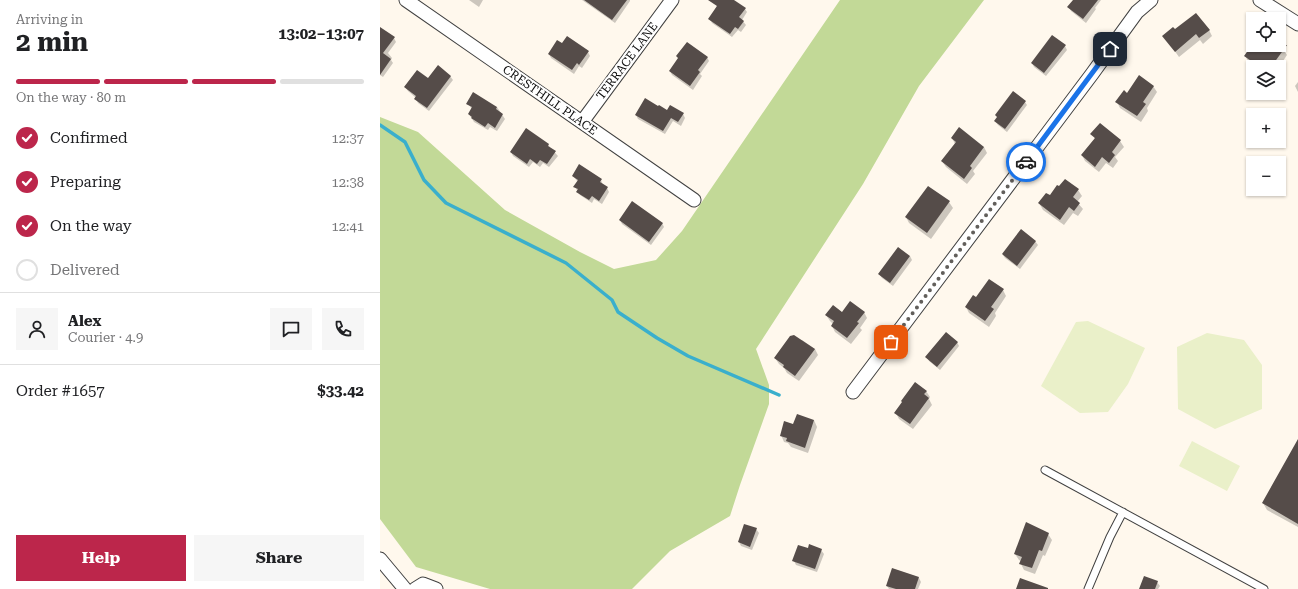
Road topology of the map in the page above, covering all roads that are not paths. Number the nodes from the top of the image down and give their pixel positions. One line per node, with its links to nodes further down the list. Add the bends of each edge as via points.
1 (406, 0): 6 (street, CRESTHILL PLACE)
2 (672, 0): 6 (street, TERRACE LANE)
3 (1151, 0): 8 (street, via 1137,12)
4 (1260, 0): 5 (street)
5 (1298, 24)
6 (582, 122): 7 (street, CRESTHILL PLACE)
7 (694, 200)
8 (853, 392)
9 (1045, 470): 10 (lane)
10 (1123, 512): 15 (lane); 16 (lane)
11 (380, 559): 12 (street)
12 (405, 589)
13 (415, 589): 14 (street, via 422,584)
14 (436, 589)
15 (1088, 589)
16 (1264, 589)

